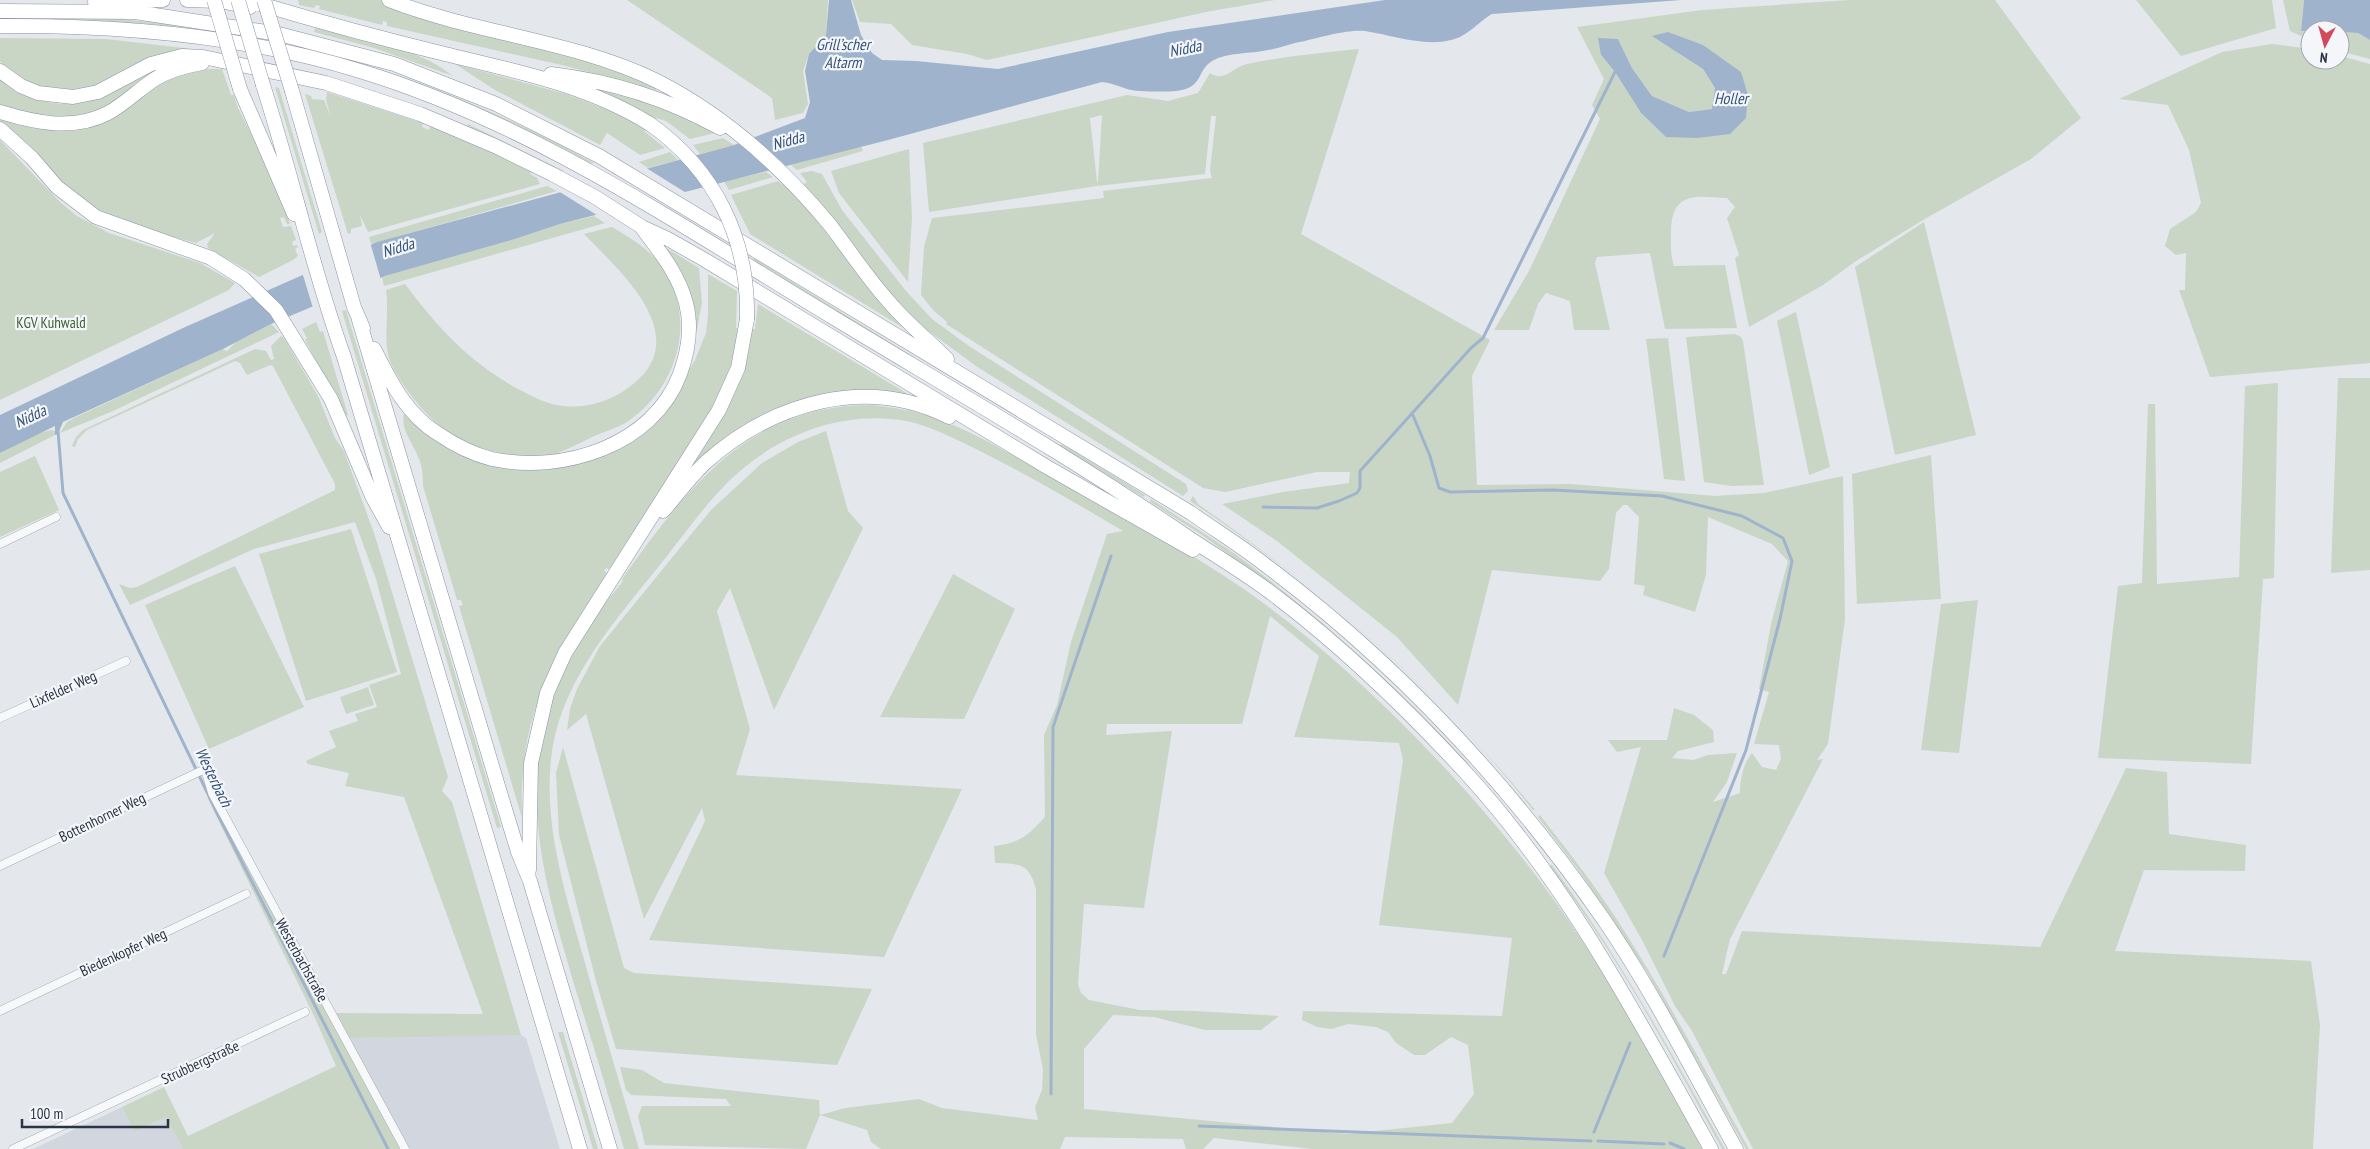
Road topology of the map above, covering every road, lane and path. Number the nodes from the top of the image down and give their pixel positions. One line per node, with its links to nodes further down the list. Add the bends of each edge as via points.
1 (163, 0): 8 (highway, via 86,3)
2 (186, 0): 3 (highway)
3 (216, 0): 10 (highway); 19 (highway, bridge, via 240,89)
4 (238, 0): 19 (highway, bridge)
5 (247, 0): 10 (highway)
6 (264, 0): 20 (highway, bridge)
7 (389, 0): 16 (highway, via 622,66 656,81)
8 (24, 10): 9 (highway); 21 (highway, via 136,12 280,34 394,64 478,96 599,156)
9 (0, 11)
10 (302, 17): 13 (highway)
11 (0, 26): 27 (highway, via 125,28 251,46 359,70 443,99 582,166 1134,500)
12 (235, 64): 14 (highway, via 203,57 166,59 98,92 73,97 38,93); 15 (highway, via 205,62 169,72 154,79 108,113 72,124 52,125); 18 (highway, via 326,84 420,114 552,174)
13 (512, 70): 16 (highway, via 606,84); 24 (highway, bridge, via 574,88 650,124 684,152 714,190 741,254 747,289 747,319 738,368 722,403)
14 (0, 71)
15 (0, 112)
16 (711, 118): 21 (highway, via 761,153 789,179 890,304)
17 (0, 129): 26 (highway, via 57,187 96,217 211,258 244,279 276,310 331,399 372,496)
18 (642, 228): 20 (highway, via 666,258 682,289 689,323 685,361 669,396 656,412 623,439 588,454 552,462 492,458 435,432 405,404 394,388); 22 (highway, via 705,260)
19 (310, 248): 26 (highway)
20 (356, 313): 32 (highway, via 518,852)
21 (964, 375): 41 (highway, via 1134,477 1256,558 1338,622 1415,694 1505,790 1605,922 1654,1000)
22 (1047, 467): 24 (highway, via 924,407 894,400 842,398 789,410 754,426 705,463); 27 (highway)
23 (56, 517): 25 (street)
24 (644, 529): 32 (highway, via 565,653 547,693 531,762 528,815)
25 (0, 544)
26 (399, 544): 38 (highway)
27 (1274, 595): 40 (highway, via 1384,689 1470,778 1516,833 1595,946)
28 (126, 661): 29 (street, Lixfelder Weg)
29 (0, 718)
30 (203, 769): 31 (street, Bottenhorner Weg); 37 (street, Westerbachstraße, via 212,793)
31 (0, 866)
32 (530, 881): 39 (highway)
33 (246, 894): 34 (street, Biedenkopfer Weg)
34 (0, 1011)
35 (305, 1012): 36 (street, Strubbergstraße)
36 (13, 1149)
37 (404, 1149)
38 (580, 1149)
39 (610, 1149)
40 (1711, 1149)
41 (1736, 1149)

